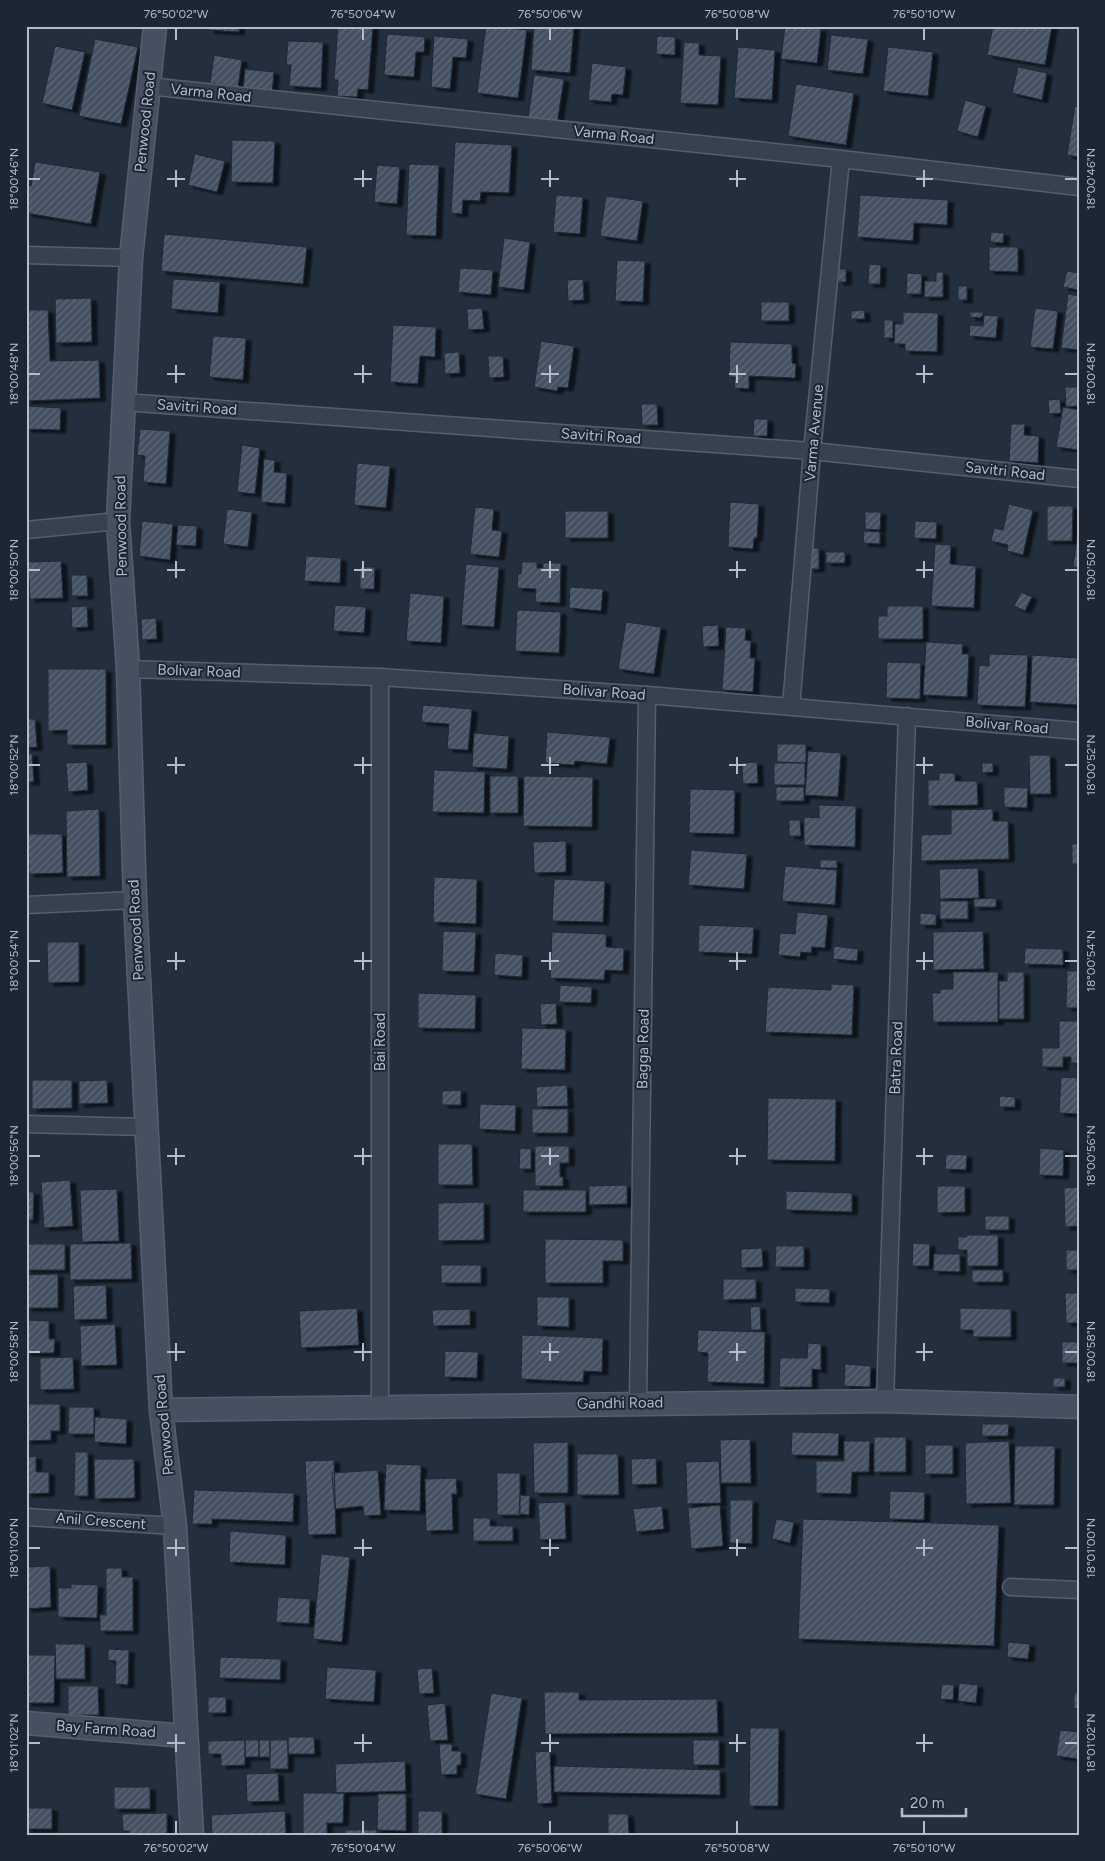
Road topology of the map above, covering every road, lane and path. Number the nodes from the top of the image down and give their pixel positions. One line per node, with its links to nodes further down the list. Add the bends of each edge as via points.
1 (155, 26): 2 (street, Penwood Road)
2 (148, 86): 3 (street, Varma Road); 6 (street, Penwood Road)
3 (841, 159): 4 (street, Varma Road); 8 (street, Varma Avenue)
4 (1079, 187)
5 (26, 255): 6 (street)
6 (131, 258): 7 (street, Penwood Road)
7 (123, 402): 8 (street, Savitri Road); 10 (street, Penwood Road)
8 (812, 452): 9 (street, Savitri Road); 15 (street, Varma Avenue)
9 (1079, 479)
10 (118, 521): 11 (street); 12 (street, Penwood Road)
11 (26, 530)
12 (128, 669): 13 (street, Bolivar Road); 18 (street, Penwood Road)
13 (380, 677): 14 (street, Bolivar Road); 24 (street, Bai Road)
14 (647, 695): 15 (street, Bolivar Road); 23 (street, Bagga Road)
15 (791, 707): 16 (street, Bolivar Road)
16 (907, 716): 17 (street, Bolivar Road); 22 (street, Batra Road)
17 (1079, 731)
18 (135, 900): 19 (street); 21 (street, Penwood Road)
19 (26, 905)
20 (26, 1124): 21 (street)
21 (146, 1127): 26 (street, Penwood Road)
22 (885, 1400): 23 (street, Gandhi Road); 25 (street, Gandhi Road)
23 (638, 1403): 24 (street, Gandhi Road)
24 (380, 1406): 26 (street, Gandhi Road)
25 (1079, 1406)
26 (161, 1410): 28 (street, Penwood Road)
27 (26, 1516): 28 (street, Anil Crescent)
28 (175, 1526): 32 (street, Penwood Road)
29 (1011, 1587): 30 (street)
30 (1079, 1590)
31 (26, 1723): 32 (street, Bay Farm Road)
32 (186, 1736): 33 (street, Penwood Road)
33 (192, 1835)

